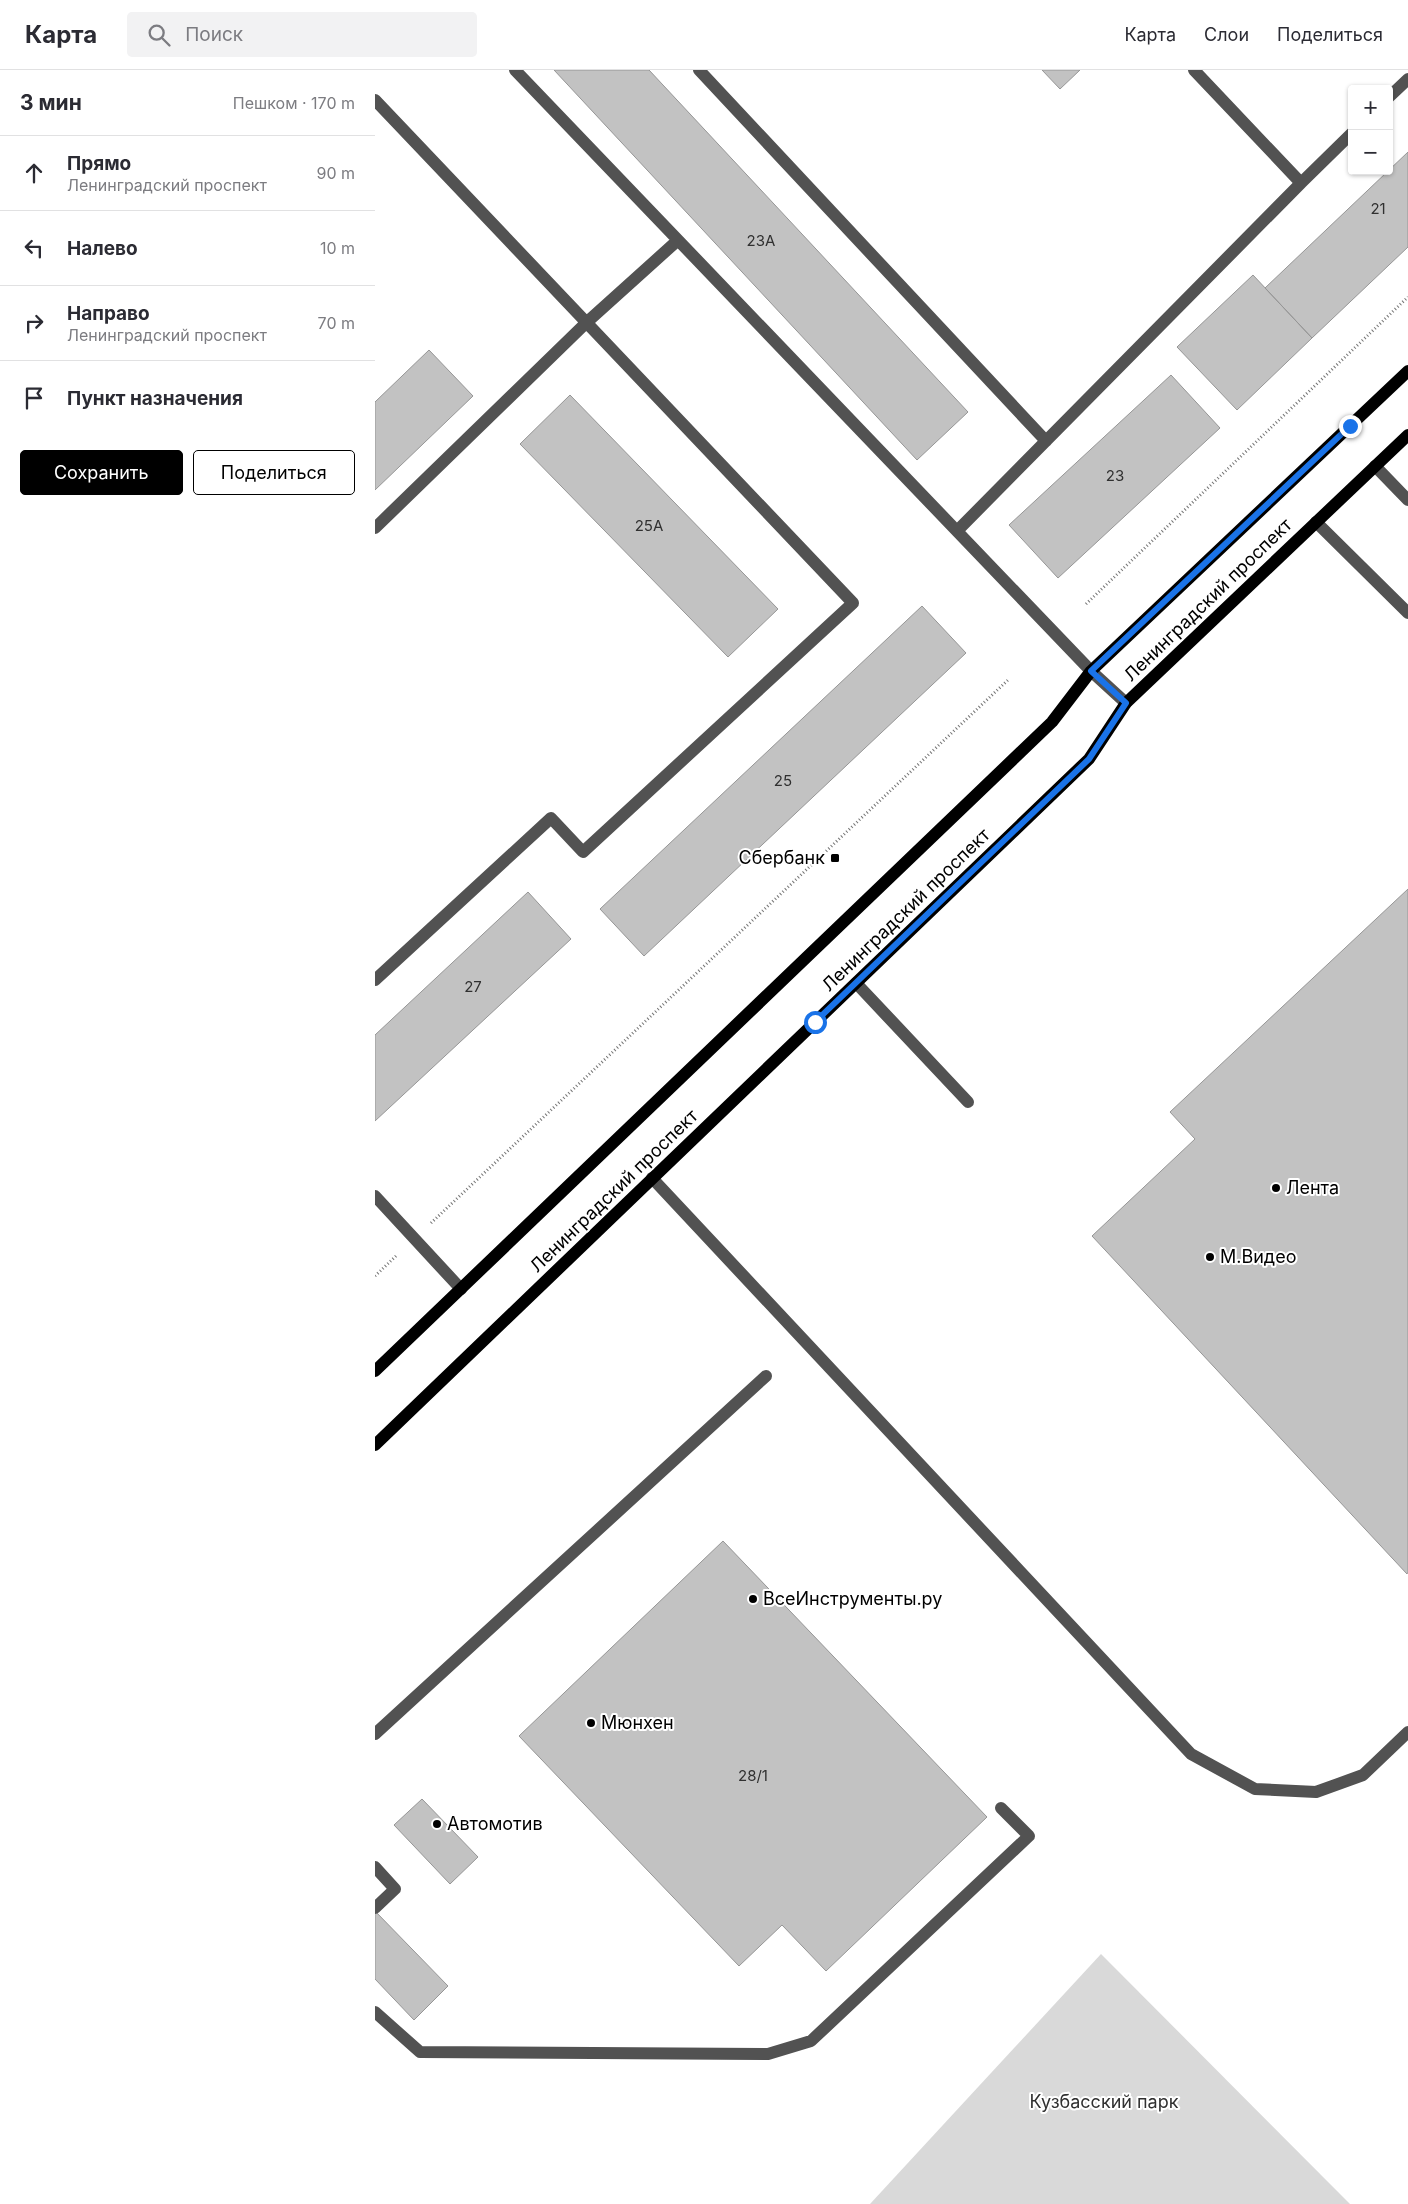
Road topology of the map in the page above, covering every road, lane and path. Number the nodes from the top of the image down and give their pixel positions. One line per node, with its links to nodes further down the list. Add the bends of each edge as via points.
1 (515, 70): 9 (street)
2 (699, 70): 14 (street)
3 (1194, 70): 8 (street)
4 (1408, 79): 5 (street)
5 (1393, 93)
6 (375, 100): 11 (street)
7 (1348, 137): 8 (street)
8 (1301, 183): 14 (street)
9 (677, 241): 11 (street); 19 (street)
10 (1408, 297): 20 (path)
11 (587, 323): 18 (street); 25 (street, via 853,603 583,852 551,818)
12 (1408, 371): 22 (main road, Ленинградский проспект)
13 (1408, 435): 15 (main road, Ленинградский проспект)
14 (1046, 441): 19 (street)
15 (1375, 466): 16 (street); 17 (main road, Ленинградский проспект)
16 (1408, 500)
17 (1316, 522): 21 (street); 24 (main road, Ленинградский проспект)
18 (375, 528)
19 (957, 532): 22 (street)
20 (1086, 604)
21 (1408, 613)
22 (1091, 671): 24 (street); 32 (main road, Ленинградский проспект, via 1052,722)
23 (1008, 680): 30 (path)
24 (1126, 703): 26 (main road, Ленинградский проспект, via 1089,759)
25 (375, 980)
26 (856, 983): 27 (street); 28 (main road, Ленинградский проспект)
27 (968, 1102)
28 (652, 1178): 35 (main road, Ленинградский проспект); 36 (street, via 1191,1754 1255,1789 1316,1792 1363,1775)
29 (375, 1196): 30 (street)
30 (414, 1239): 31 (path); 32 (street)
31 (375, 1276)
32 (461, 1289): 33 (main road, Ленинградский проспект)
33 (375, 1371)
34 (766, 1376): 37 (street)
35 (375, 1445)
36 (1408, 1732)
37 (375, 1734)
38 (1001, 1808): 41 (street, via 1029,1836 811,2041 768,2054 420,2052)
39 (375, 1867): 40 (street, via 395,1890)
40 (375, 1908)
41 (375, 2012)

